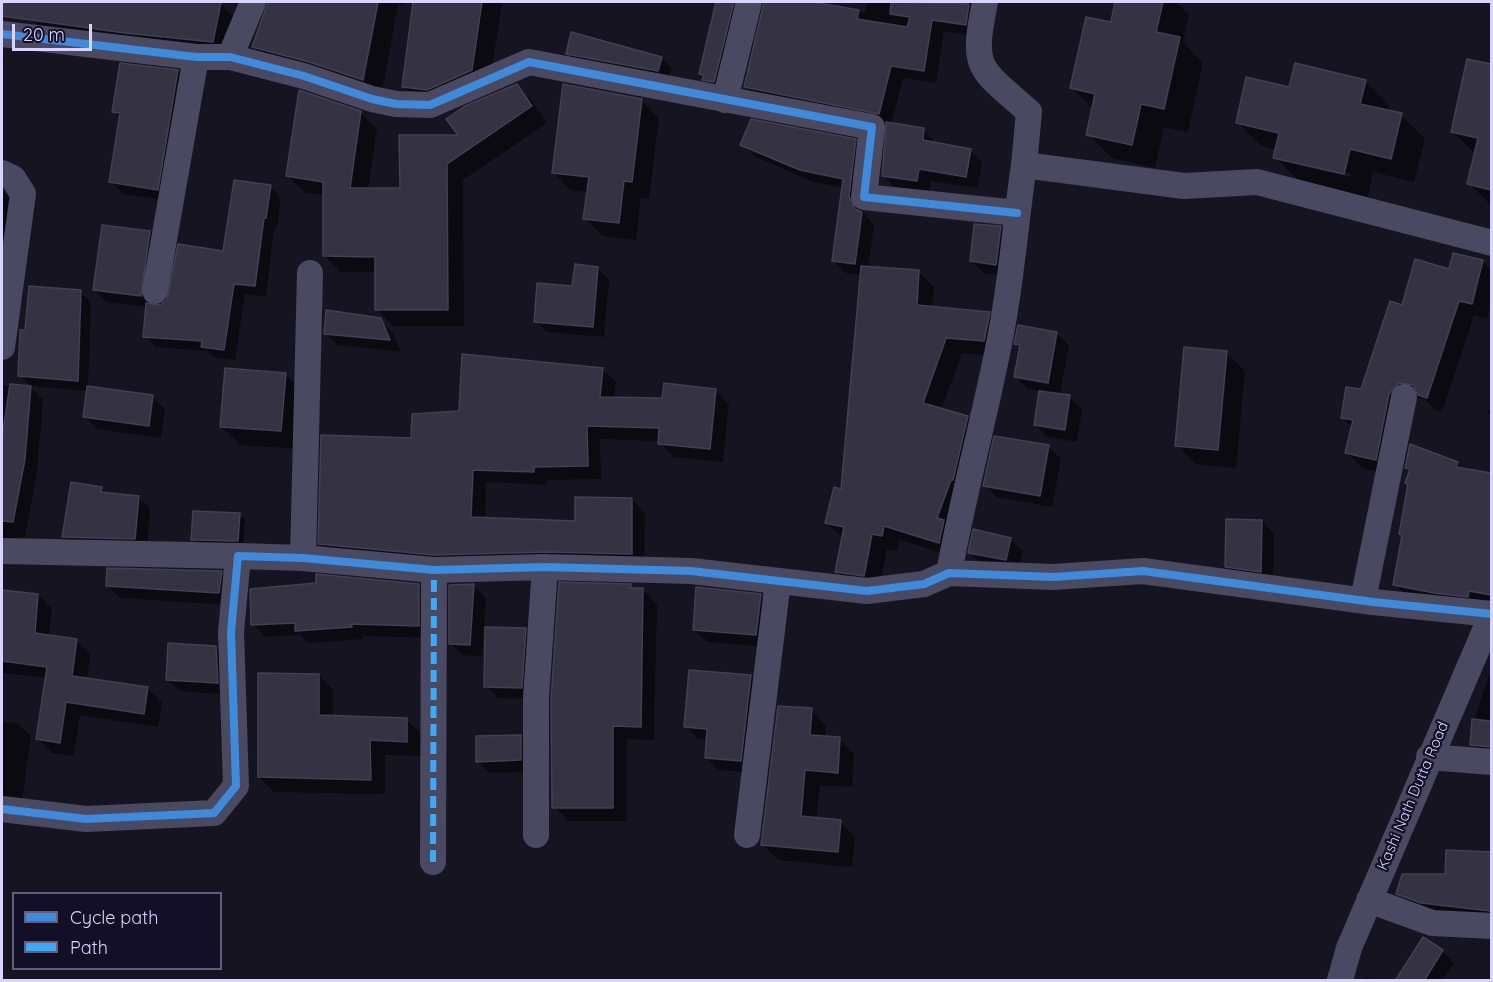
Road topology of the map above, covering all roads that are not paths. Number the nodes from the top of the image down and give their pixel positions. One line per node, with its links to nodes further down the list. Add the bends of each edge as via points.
1 (253, 2): 6 (street)
2 (749, 2): 7 (street)
3 (985, 2): 8 (street, via 978,60 990,79 1029,112)
4 (2, 34): 5 (street)
5 (196, 57): 6 (street); 13 (street)
6 (230, 57): 7 (street, via 396,104 430,105 529,62)
7 (725, 100): 10 (street, via 872,127 864,197)
8 (1024, 165): 10 (street); 11 (street, via 1184,186 1257,182)
9 (2, 173): 14 (street, via 13,178 23,194)
10 (1017, 213): 21 (street, via 1002,326 962,501)
11 (1491, 243)
12 (310, 273): 18 (street)
13 (155, 291)
14 (2, 347)
15 (1404, 397): 23 (street)
16 (2, 551): 17 (street)
17 (238, 556): 18 (street); 27 (street, via 231,632 236,786 214,813 86,819)
18 (303, 558): 20 (street)
19 (545, 567): 20 (street); 22 (street, via 691,571); 29 (street, via 536,698)
20 (434, 570): 30 (street)
21 (950, 573): 22 (street, via 924,584 867,591); 23 (street, via 1053,577 1143,571)
22 (778, 581): 28 (street)
23 (1362, 600): 24 (street)
24 (1491, 614): 25 (street, Kashi Nath Dutta Road)
25 (1429, 757): 26 (street); 31 (street, Kashi Nath Dutta Road)
26 (1491, 762)
27 (2, 809)
28 (747, 834)
29 (536, 835)
30 (433, 862)
31 (1369, 900): 32 (street, via 1432,923); 33 (street, Kashi Nath Dutta Road)
32 (1491, 926)
33 (1340, 981)

